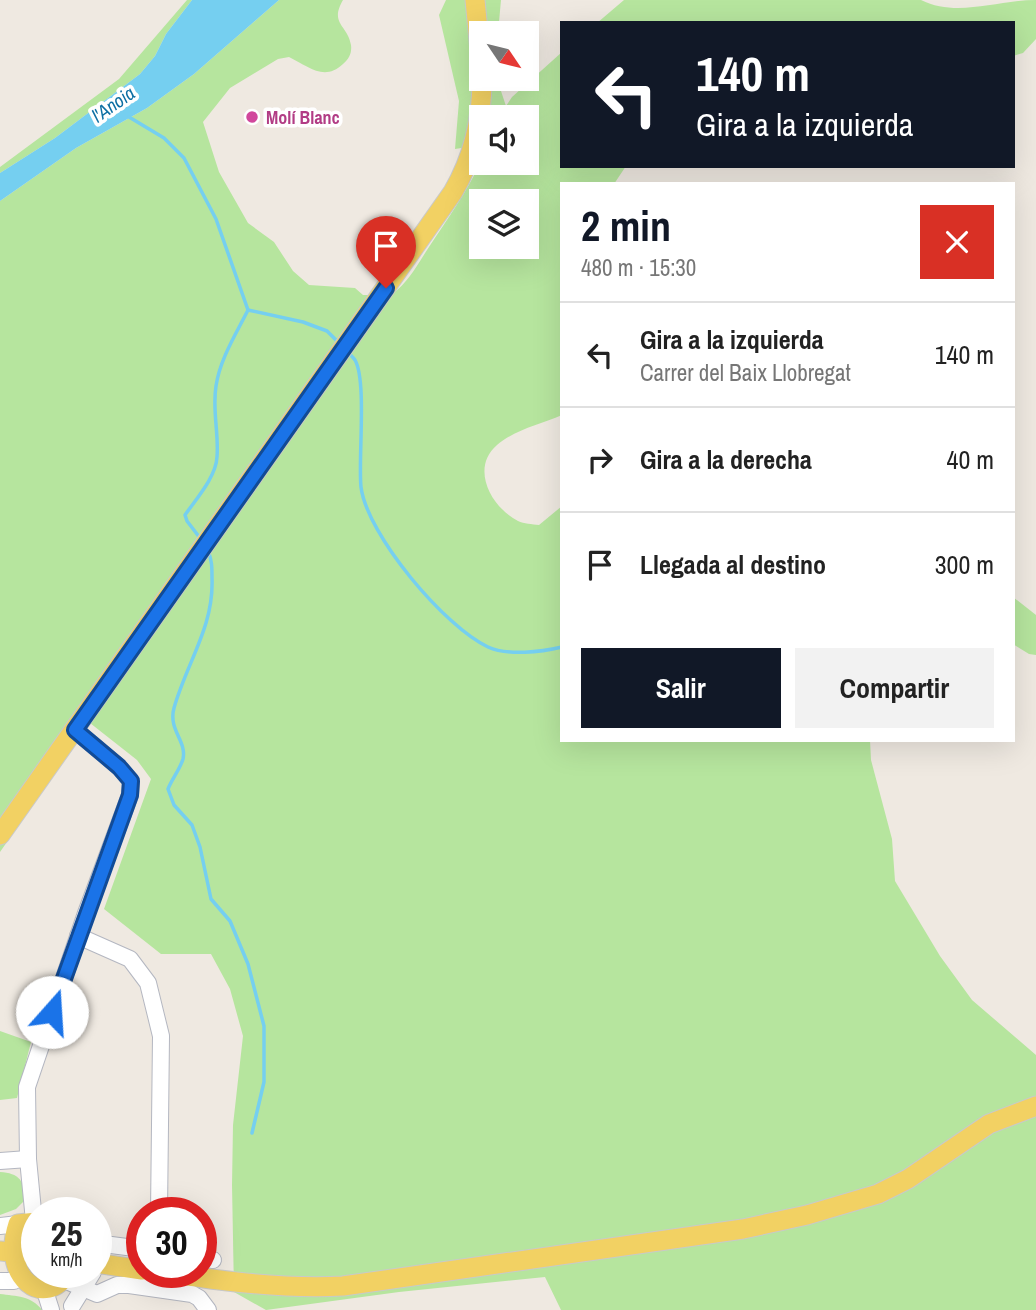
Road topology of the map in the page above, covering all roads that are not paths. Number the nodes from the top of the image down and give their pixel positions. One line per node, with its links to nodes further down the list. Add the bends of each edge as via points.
1 (475, 0): 2 (main road)
2 (477, 21)
3 (482, 91): 4 (main road, via 476,143 462,177)
4 (75, 730): 5 (main road); 6 (street, via 131,781)
5 (0, 835)
6 (78, 936): 8 (street, via 27,1087); 11 (street, via 130,959 148,983 161,1036)
7 (1036, 1106): 15 (main road, via 989,1125 878,1194 743,1229 343,1286 311,1288)
8 (28, 1159): 9 (street); 10 (street)
9 (0, 1161)
10 (24, 1197)
11 (159, 1197)
12 (21, 1224): 13 (main road, via 9,1234)
13 (1, 1251): 14 (main road); 16 (main road)
14 (21, 1253)
15 (217, 1280)
16 (7, 1281)
17 (112, 1287): 22 (street, via 129,1285 192,1294)
18 (56, 1288): 24 (street)
19 (62, 1288): 23 (street)
20 (82, 1288): 21 (street, via 97,1294); 23 (street)
21 (110, 1288)
22 (206, 1307)
23 (72, 1308)
24 (51, 1310)

